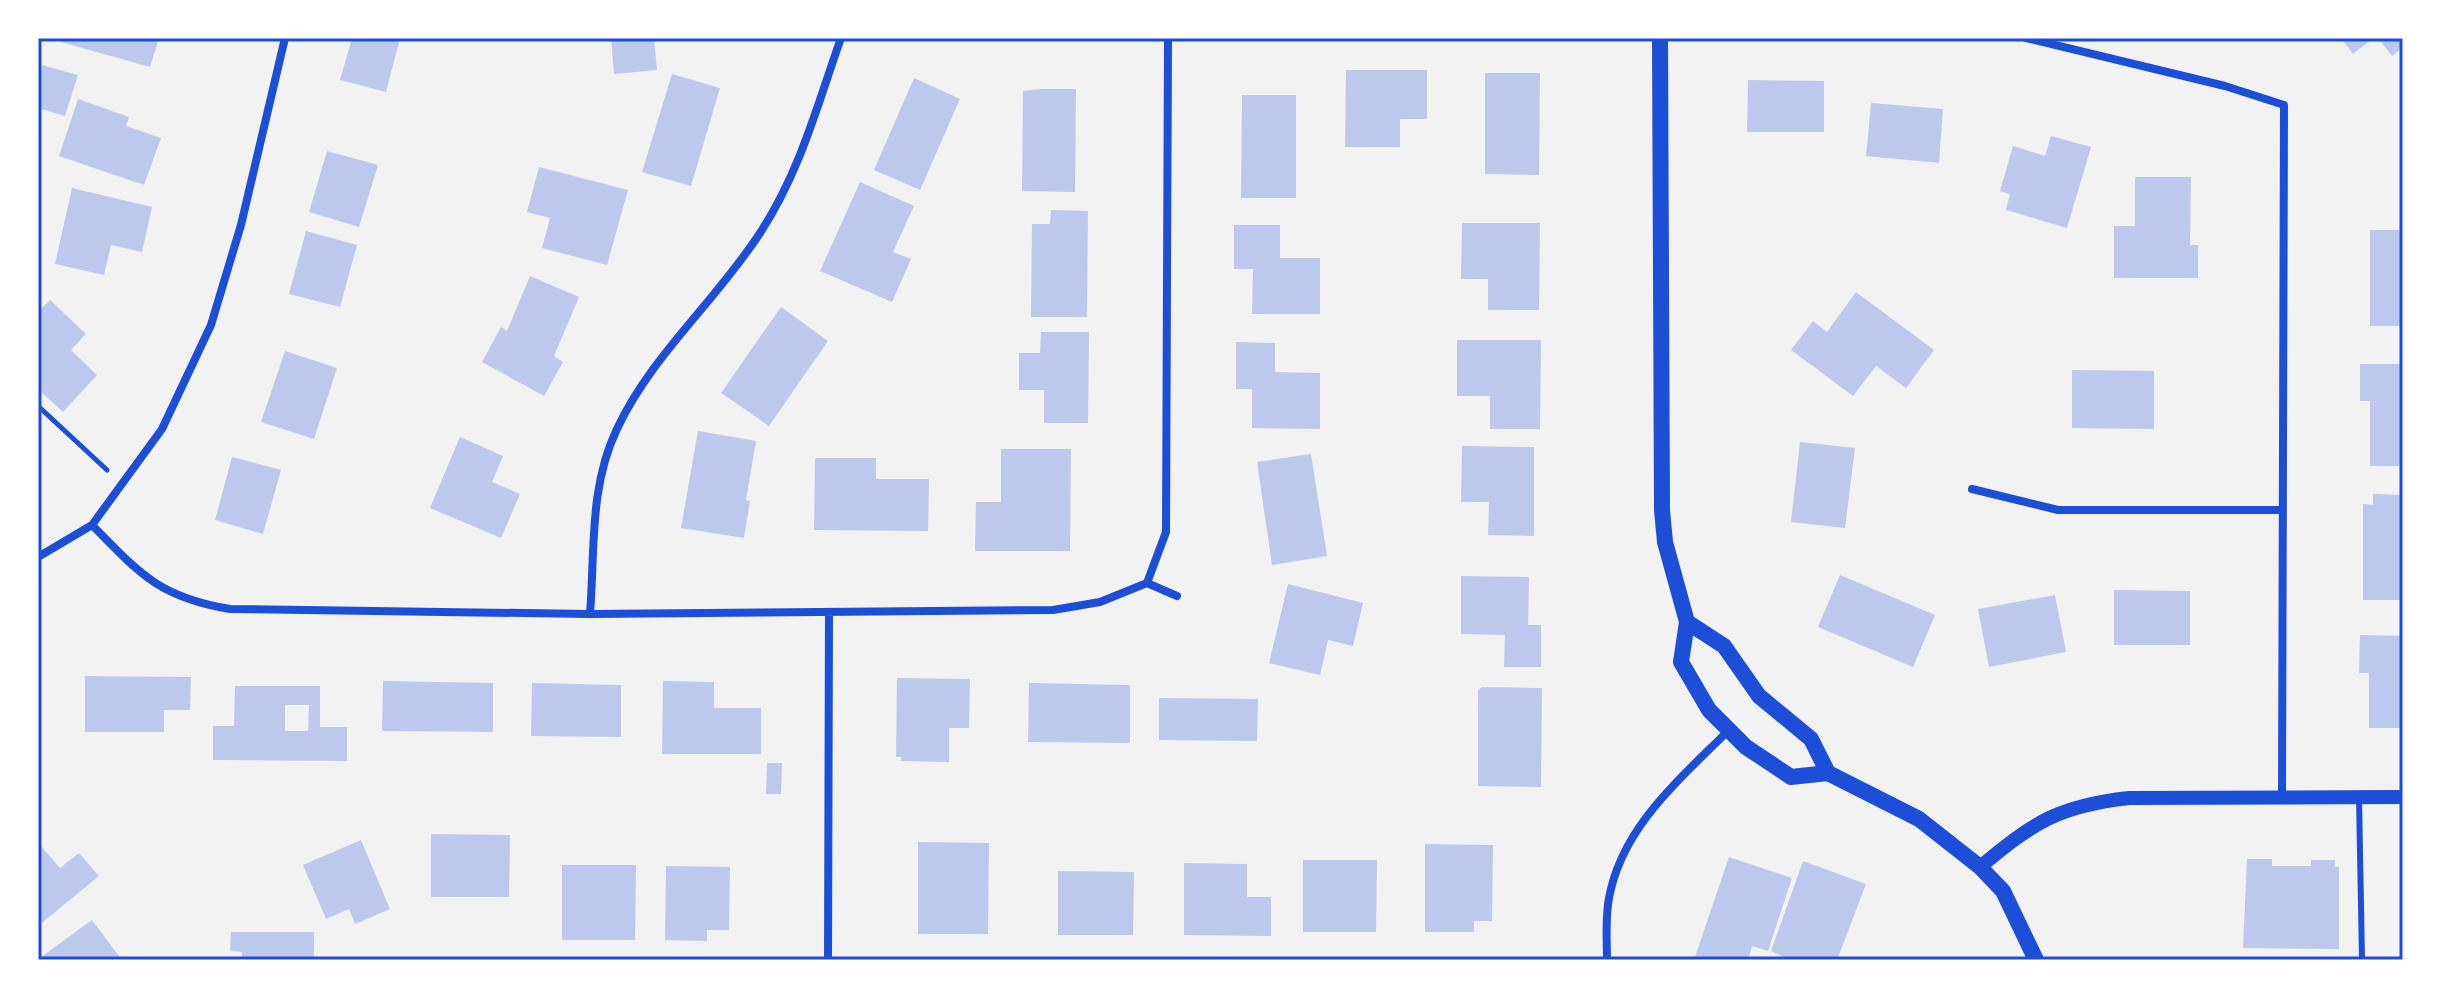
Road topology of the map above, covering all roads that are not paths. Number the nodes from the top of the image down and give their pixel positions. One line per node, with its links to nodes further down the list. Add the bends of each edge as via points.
1 (285, 38): 8 (street, via 241,225 211,325 162,429)
2 (840, 38): 13 (street, via 809,137 761,232 638,390 616,430 593,520)
3 (1168, 38): 10 (street, via 1166,532)
4 (1660, 38): 14 (main road, via 1662,510 1665,542)
5 (2026, 38): 7 (street, via 2284,105)
6 (1972, 489): 7 (street, via 2058,510)
7 (2282, 510): 17 (street)
8 (92, 525): 9 (street); 13 (street, via 153,585 195,603 230,609)
9 (38, 557)
10 (1147, 583): 11 (street); 12 (street, via 1100,602 1053,610)
11 (1177, 596)
12 (829, 612): 13 (street); 21 (street)
13 (590, 614)
14 (1687, 622): 15 (main road, via 1681,662); 16 (main road, via 1724,646 1759,696 1811,739)
15 (1728, 731): 16 (main road, via 1791,777); 22 (street, via 1631,836 1608,901)
16 (1828, 773): 20 (main road, via 1919,819)
17 (2282, 797): 18 (street); 20 (street, via 2089,802 2027,828)
18 (2359, 797): 19 (street); 24 (lane)
19 (2403, 797)
20 (1980, 867): 23 (main road, via 2003,891)
21 (828, 960)
22 (1607, 960)
23 (2036, 960)
24 (2362, 960)

